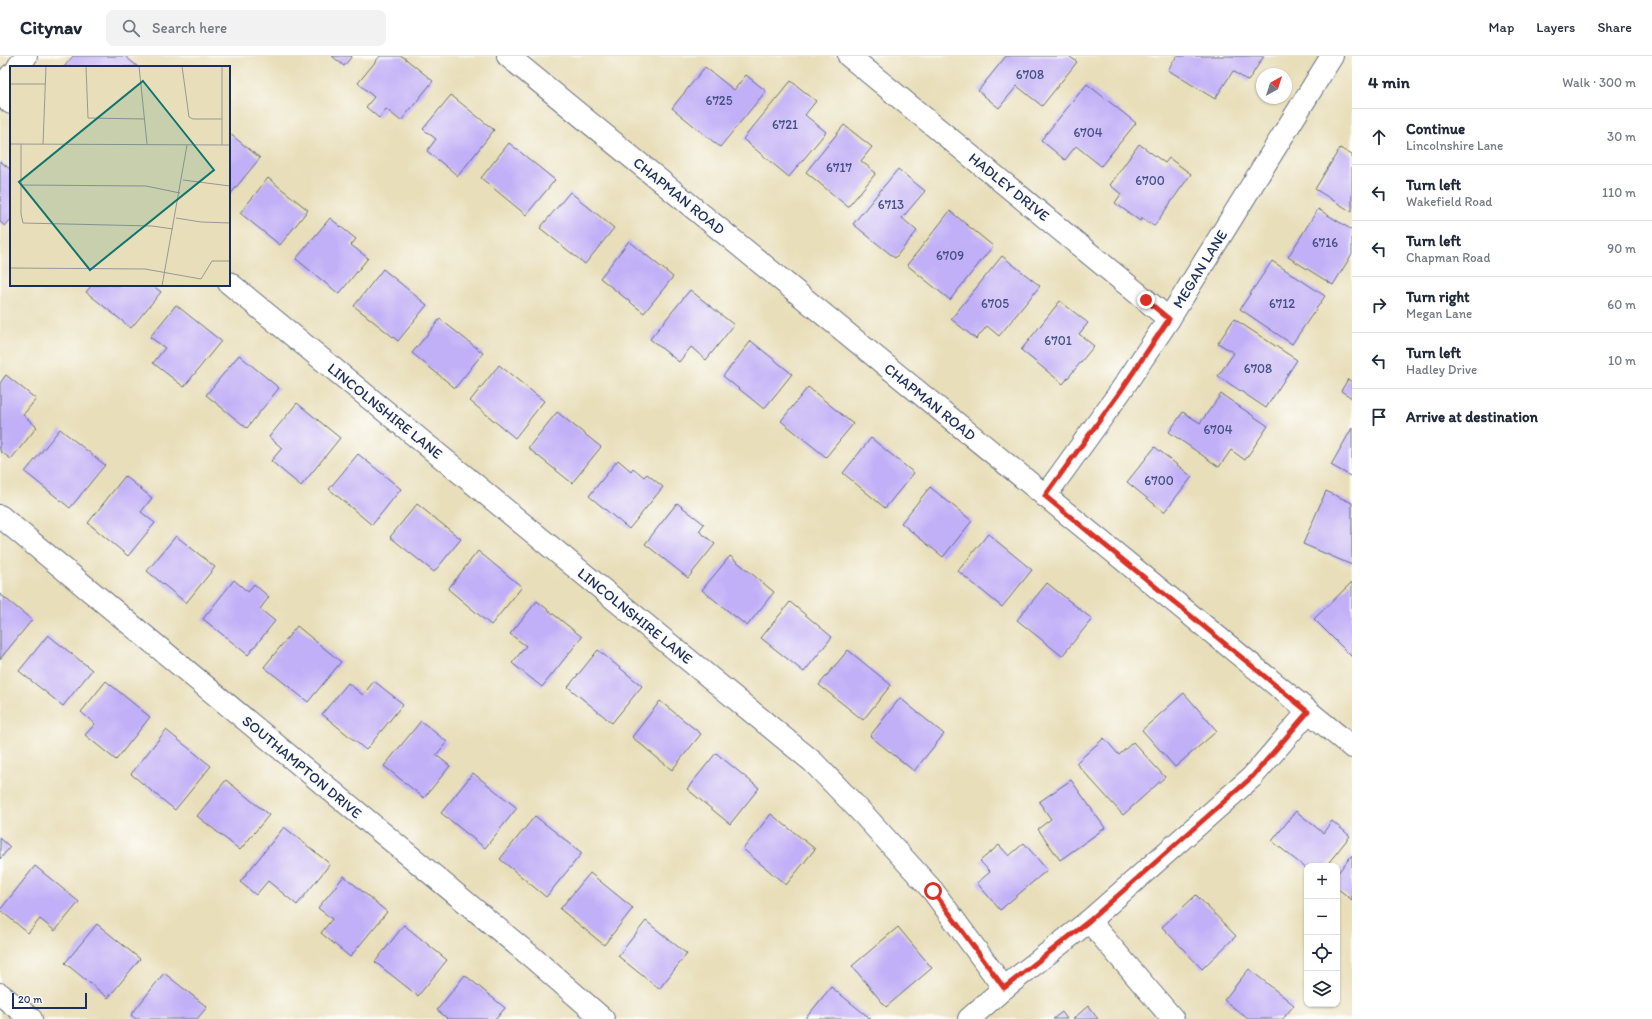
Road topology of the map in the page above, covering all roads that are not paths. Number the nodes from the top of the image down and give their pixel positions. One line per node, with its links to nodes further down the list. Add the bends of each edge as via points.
1 (26, 56): 5 (street)
2 (508, 56): 12 (street, CHAPMAN ROAD)
3 (849, 56): 11 (street, HADLEY DRIVE)
4 (1332, 56): 11 (street, MEGAN LANE)
5 (19, 66)
6 (10, 76): 7 (street)
7 (0, 89)
8 (0, 94): 9 (street)
9 (10, 103)
10 (230, 284): 17 (street, LINCOLNSHIRE LANE, via 812,762 933,891)
11 (1169, 319): 12 (street, MEGAN LANE)
12 (1045, 496): 14 (street, CHAPMAN ROAD)
13 (0, 516): 20 (street, SOUTHAMPTON DRIVE, via 533,958)
14 (1308, 712): 15 (street, CHAPMAN ROAD); 16 (street, via 1252,777)
15 (1352, 747)
16 (1089, 921): 17 (street); 22 (street)
17 (1004, 988): 21 (street)
18 (0, 994): 19 (street)
19 (31, 1019)
20 (603, 1019)
21 (969, 1019)
22 (1173, 1019)

